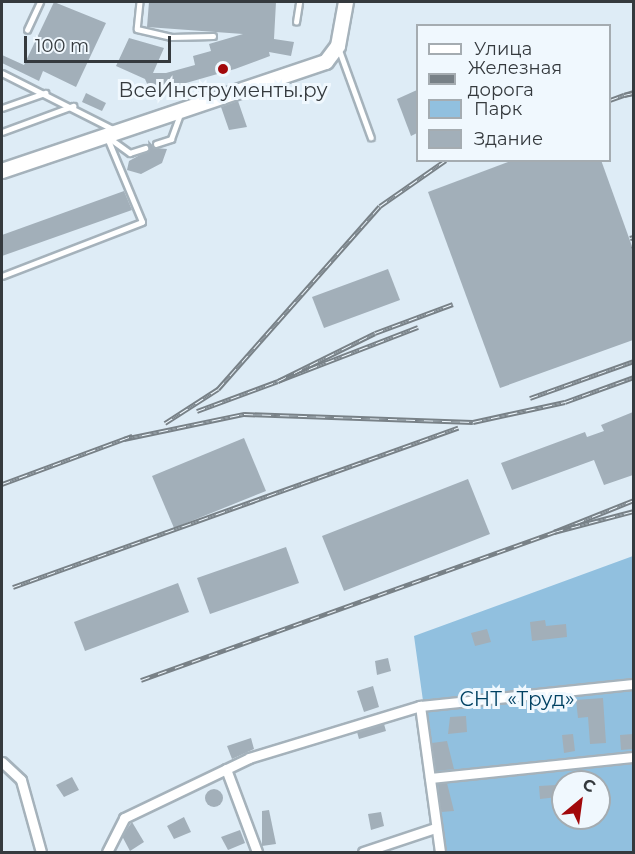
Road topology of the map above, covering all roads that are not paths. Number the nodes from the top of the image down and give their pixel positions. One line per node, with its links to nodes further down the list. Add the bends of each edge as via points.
1 (40, 2): 6 (lane)
2 (140, 2): 7 (lane, via 137,29 171,37)
3 (299, 2): 5 (lane)
4 (346, 2): 8 (main road)
5 (296, 22)
6 (27, 30)
7 (213, 36)
8 (338, 46): 15 (main road, via 318,66); 18 (lane)
9 (2, 73): 10 (lane)
10 (9, 77): 11 (lane); 12 (lane)
11 (2, 80)
12 (45, 93): 13 (lane); 14 (lane)
13 (73, 106): 16 (lane); 17 (lane)
14 (2, 108)
15 (181, 111): 17 (main road); 19 (lane, via 171,139)
16 (2, 132)
17 (112, 134): 20 (lane, via 130,153); 21 (main road); 22 (lane, via 142,222)
18 (371, 136)
19 (156, 144)
20 (145, 147)
21 (2, 170)
22 (2, 276)
23 (633, 684): 24 (street)
24 (420, 706): 27 (street); 28 (street)
25 (633, 757): 28 (street)
26 (2, 762): 30 (street, via 21,780)
27 (226, 769): 31 (street, via 124,818); 32 (street)
28 (430, 778): 29 (street)
29 (435, 828): 33 (street); 34 (street)
30 (41, 852)
31 (107, 852)
32 (257, 852)
33 (363, 852)
34 (440, 852)

